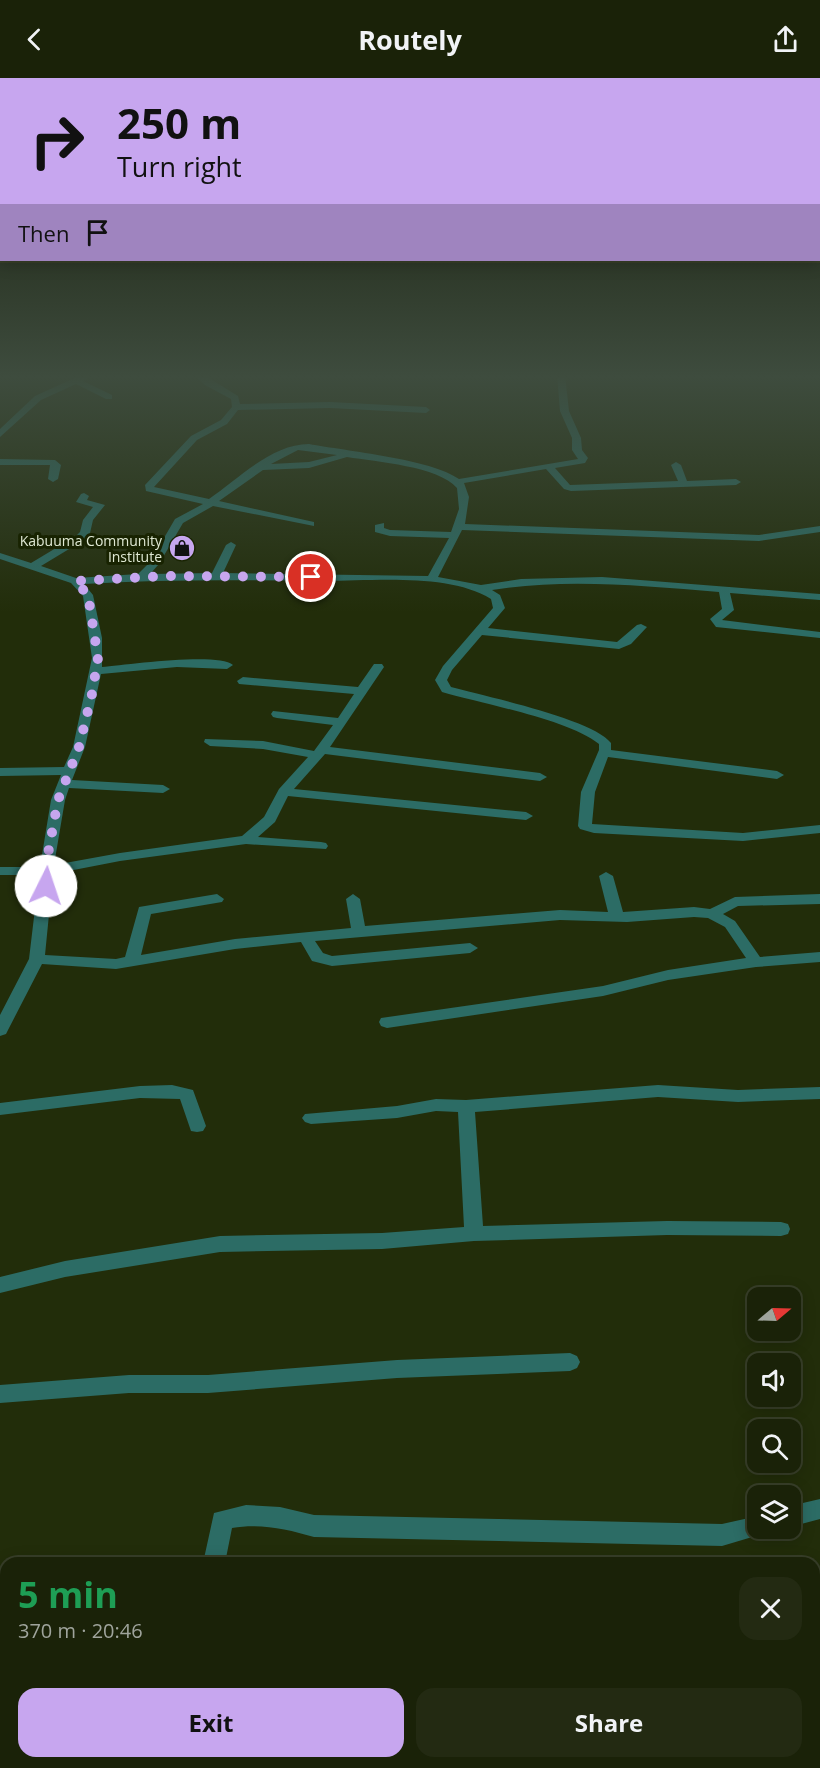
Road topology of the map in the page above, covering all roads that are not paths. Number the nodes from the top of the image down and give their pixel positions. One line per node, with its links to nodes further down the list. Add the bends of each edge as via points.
1 (179, 454): 15 (street, via 148,488)
2 (285, 454): 9 (street)
3 (342, 454): 5 (street)
4 (580, 454): 7 (street, via 582,461)
5 (348, 455): 9 (street, via 309,465); 11 (street, via 424,468)
6 (0, 462): 10 (street, via 54,462)
7 (548, 465): 11 (street); 13 (street, via 571,488)
8 (676, 465): 13 (street)
9 (261, 467): 15 (street)
10 (53, 479)
11 (456, 482): 19 (street, via 465,499)
12 (736, 482): 13 (street, via 708,488)
13 (683, 483)
14 (84, 496): 23 (street, via 81,502 100,505 88,520 85,533)
15 (213, 501): 16 (street); 25 (street, via 175,526 154,564)
16 (310, 524)
17 (380, 525): 19 (street, via 379,530 390,533)
18 (815, 530): 19 (street, via 759,538); 20 (street)
19 (456, 531): 26 (street)
20 (820, 541)
21 (231, 545): 24 (street)
22 (0, 556): 23 (street)
23 (33, 566): 27 (street)
24 (216, 576): 25 (street); 26 (street)
25 (140, 578): 27 (street)
26 (431, 579): 28 (street)
27 (75, 581): 36 (street, via 88,595 97,648)
28 (481, 588): 29 (street, via 512,582 602,580); 32 (street, via 496,597 499,608)
29 (724, 590): 30 (street); 33 (street, via 728,610 716,619 720,625)
30 (820, 597)
31 (641, 627): 32 (street, via 619,646)
32 (481, 631): 43 (street, via 447,669 441,680 446,688 493,704 557,718 601,739 605,743)
33 (820, 635)
34 (227, 665): 36 (street, via 162,663)
35 (378, 667): 38 (street)
36 (95, 671): 47 (street, via 82,737)
37 (243, 681): 38 (street)
38 (362, 691): 40 (street)
39 (278, 714): 40 (street)
40 (342, 722): 42 (street)
41 (210, 742): 42 (street)
42 (319, 753): 46 (street); 49 (street)
43 (604, 753): 45 (street); 51 (street, via 588,792 588,828 743,837)
44 (0, 772): 47 (street)
45 (777, 775)
46 (540, 777)
47 (67, 778): 48 (street); 55 (street, via 58,800)
48 (163, 789)
49 (284, 792): 50 (street); 52 (street, via 270,819)
50 (526, 816)
51 (820, 829)
52 (246, 840): 53 (street); 55 (street)
53 (321, 846)
54 (0, 871): 55 (street)
55 (47, 871): 66 (street)
56 (606, 876): 61 (street)
57 (820, 898): 60 (street, via 742,901)
58 (217, 899): 67 (street, via 144,910)
59 (353, 899): 62 (street)
60 (712, 914): 61 (street); 68 (street, via 730,924)
61 (617, 916): 62 (street, via 560,915)
62 (359, 932): 63 (street)
63 (305, 937): 64 (street, via 317,957 332,961); 67 (street, via 213,947)
64 (470, 948)
65 (820, 957): 68 (street)
66 (37, 959): 67 (street); 70 (street)
67 (132, 962)
68 (756, 962): 69 (street, via 668,975 603,991)
69 (387, 1022)
70 (0, 1030)
71 (820, 1093): 72 (street, via 738,1096 658,1090)
72 (466, 1106): 74 (street, via 436,1105); 77 (street)
73 (0, 1109): 75 (street, via 172,1091 187,1094)
74 (311, 1118)
75 (197, 1126)
76 (781, 1229): 77 (street)
77 (474, 1234): 78 (street, via 382,1241 220,1244 65,1269)
78 (0, 1285)
79 (570, 1362): 80 (street)
80 (0, 1394)
81 (820, 1509): 82 (street)
82 (801, 1514)
83 (747, 1529): 84 (street, via 722,1535 314,1526 272,1515 238,1515 222,1520)
84 (215, 1557)

